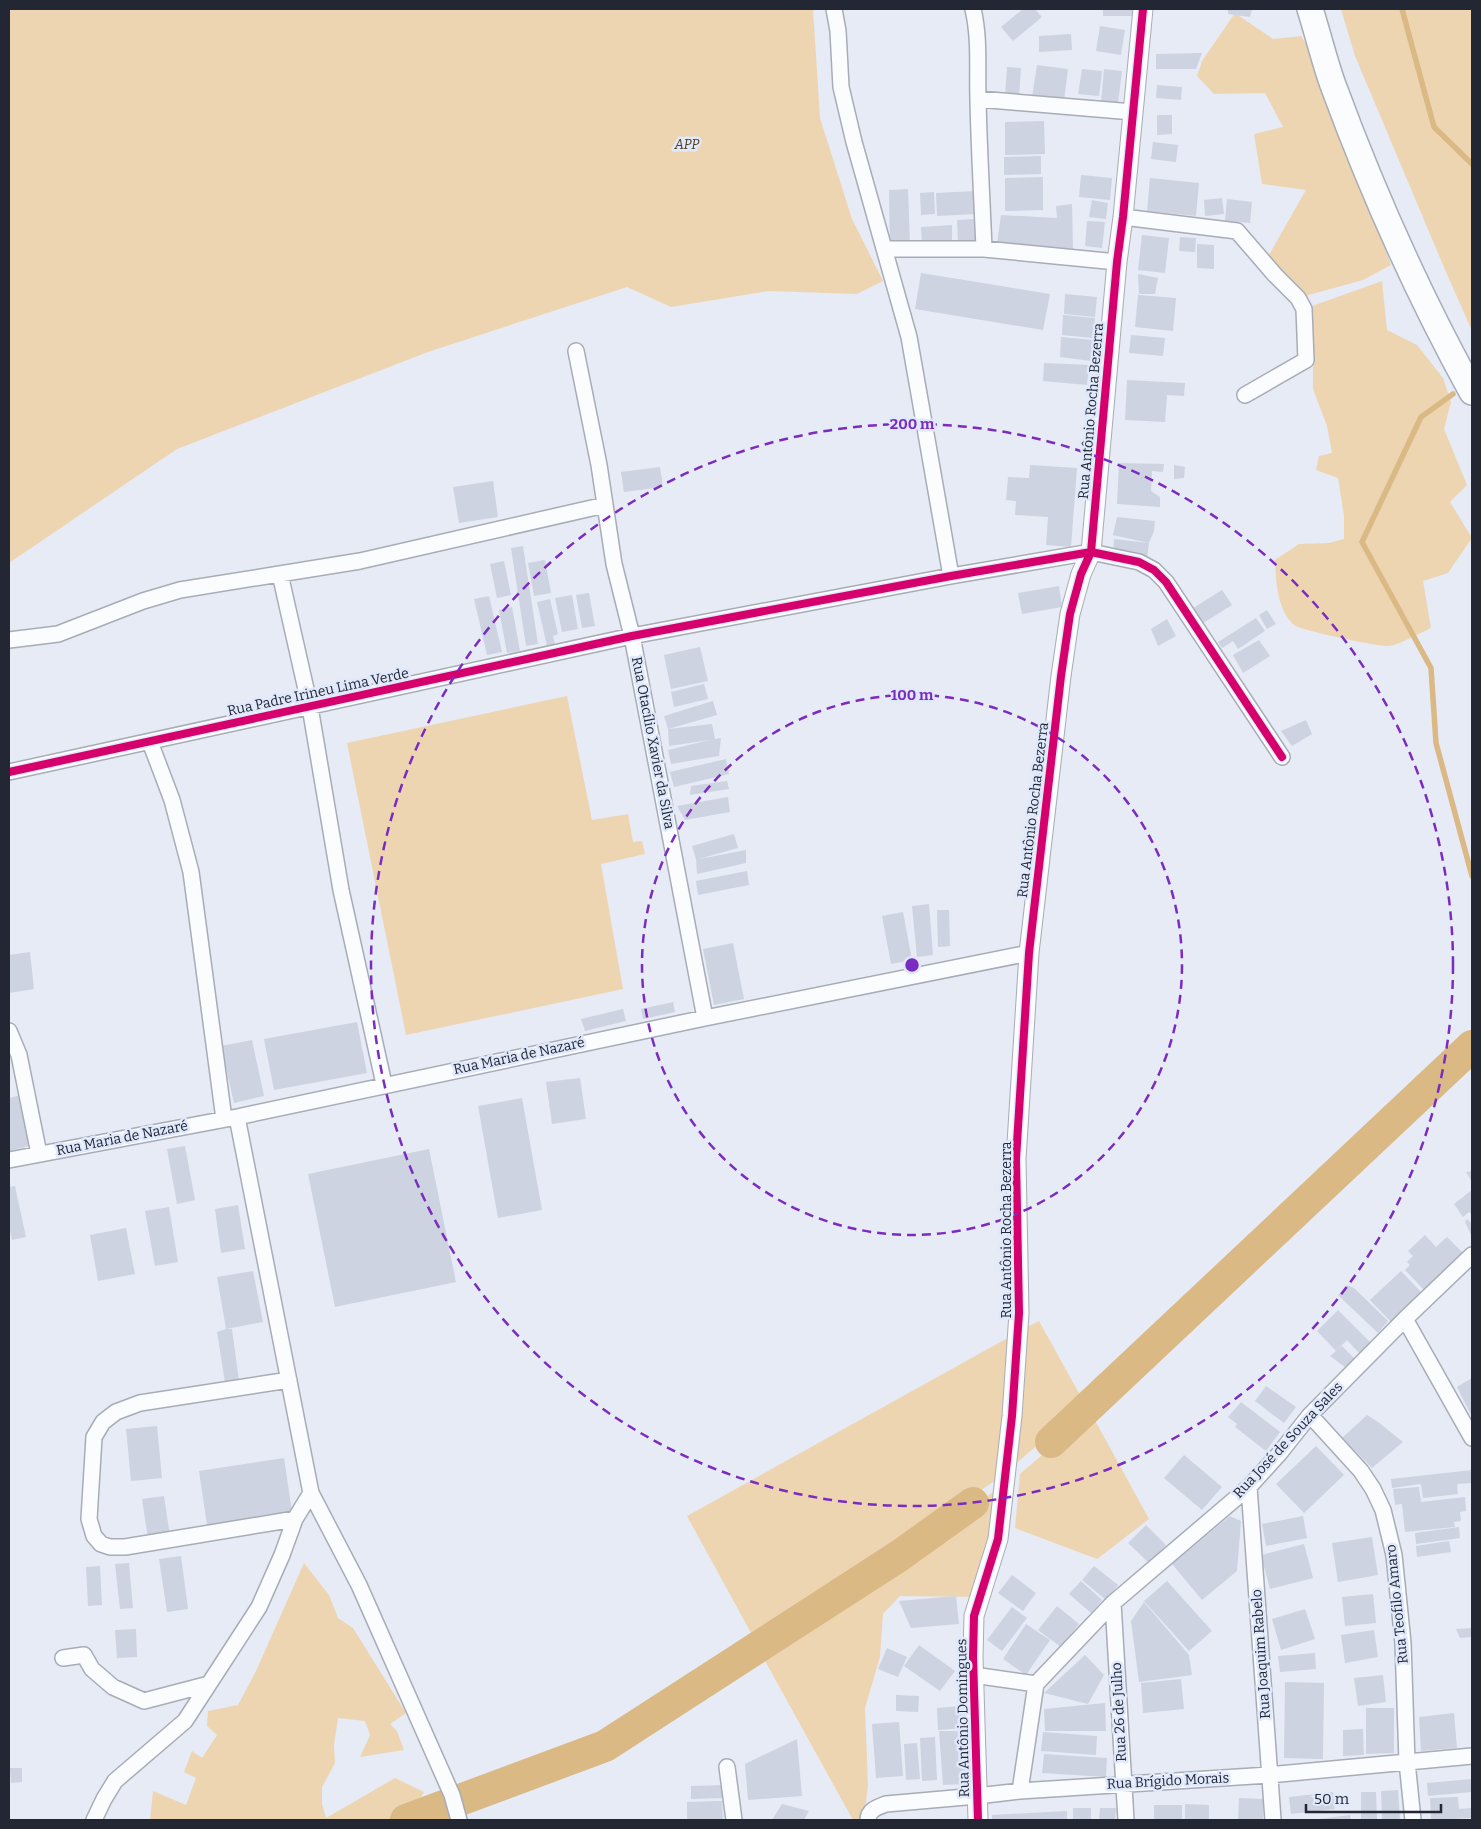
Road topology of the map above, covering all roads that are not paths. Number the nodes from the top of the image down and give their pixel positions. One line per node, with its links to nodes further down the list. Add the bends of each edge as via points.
1 (834, 9): 9 (street, via 840,87)
2 (973, 9): 5 (street, via 977,25)
3 (1143, 9): 6 (street, Rua Antônio Rocha Bezerra)
4 (1310, 9): 12 (highway, via 1333,84 1387,222)
5 (978, 99): 6 (street); 8 (street)
6 (1133, 112): 7 (street, Rua Antônio Rocha Bezerra)
7 (1123, 217): 10 (street, Rua Antônio Rocha Bezerra); 13 (street, via 1237,231 1298,298 1304,309 1306,360)
8 (984, 249): 9 (street); 10 (street)
9 (884, 250): 17 (street, via 909,337)
10 (1117, 262): 15 (street, Rua Antônio Rocha Bezerra)
11 (576, 351): 14 (street, Rua Otacílio Xavier da Silva)
12 (1472, 392)
13 (1245, 395)
14 (605, 505): 16 (street, via 360,561); 18 (street, Rua Otacílio Xavier da Silva, via 614,564)
15 (1091, 552): 17 (street, Rua Padre Irineu Lima Verde); 22 (street, via 1140,562 1166,582); 24 (street, Rua Antônio Rocha Bezerra, via 1070,614)
16 (280, 574): 19 (street, via 180,590 58,634); 20 (street)
17 (950, 576): 18 (street, Rua Padre Irineu Lima Verde)
18 (632, 636): 20 (street, Rua Padre Irineu Lima Verde); 25 (street, Rua Otacílio Xavier da Silva)
19 (9, 640)
20 (310, 707): 21 (street, Rua Padre Irineu Lima Verde); 27 (street, via 341,890)
21 (150, 742): 23 (street, Rua Padre Irineu Lima Verde); 28 (street, via 172,800 191,872)
22 (1282, 757)
23 (9, 772)
24 (1029, 953): 25 (street, Rua Maria de Nazaré); 40 (street, Rua Antônio Rocha Bezerra, via 1016,1159 1019,1313 1012,1416 998,1539)
25 (705, 1018): 27 (street, Rua Maria de Nazaré)
26 (9, 1031): 29 (street, via 19,1055)
27 (384, 1084): 28 (street, Rua Maria de Nazaré)
28 (231, 1118): 29 (street, Rua Maria de Nazaré); 33 (street)
29 (39, 1154): 30 (street, Rua Maria de Nazaré)
30 (9, 1160)
31 (1472, 1254): 32 (street, Rua José de Souza Sales)
32 (1404, 1319): 34 (street, Rua José de Souza Sales); 35 (street)
33 (289, 1380): 37 (street); 38 (street, via 140,1403 116,1412 103,1422 94,1437 89,1519 94,1536 101,1544 110,1547)
34 (1310, 1414): 36 (street, Rua José de Souza Sales); 46 (street, Rua Teofilo Amaro, via 1361,1472 1383,1510 1394,1555 1403,1643)
35 (1472, 1438)
36 (1249, 1487): 39 (street, Rua José de Souza Sales); 48 (street, Rua Joaquim Rabelo)
37 (311, 1493): 38 (street); 54 (street, via 359,1584 452,1795)
38 (295, 1519): 43 (street, via 259,1607)
39 (1113, 1603): 44 (street, Rua José de Souza Sales); 49 (street, Rua 26 de Julho)
40 (974, 1616): 42 (street, Rua Antônio Domingues)
41 (63, 1658): 43 (street, via 84,1655 92,1669 112,1687 144,1701)
42 (973, 1675): 44 (street); 51 (street, Rua Antônio Domingues)
43 (209, 1684): 53 (street, via 185,1721 115,1781)
44 (1036, 1684): 50 (street)
45 (1472, 1756): 46 (street, Rua Brígido Morais)
46 (1407, 1762): 48 (street, Rua Brígido Morais); 59 (street, Rua Teofilo Amaro)
47 (727, 1767): 55 (street)
48 (1268, 1774): 49 (street, Rua Brígido Morais); 58 (street, Rua Joaquim Rabelo)
49 (1123, 1783): 50 (street, Rua Brígido Morais); 57 (street, Rua 26 de Julho)
50 (1020, 1790): 51 (street, Rua Brígido Morais)
51 (977, 1796): 52 (street, Rua Brígido Morais, via 886,1804 873,1809); 56 (street, Rua Antônio Domingues)
52 (868, 1818)
53 (94, 1820)
54 (459, 1820)
55 (734, 1820)
56 (978, 1820)
57 (1126, 1820)
58 (1273, 1820)
59 (1413, 1820)

